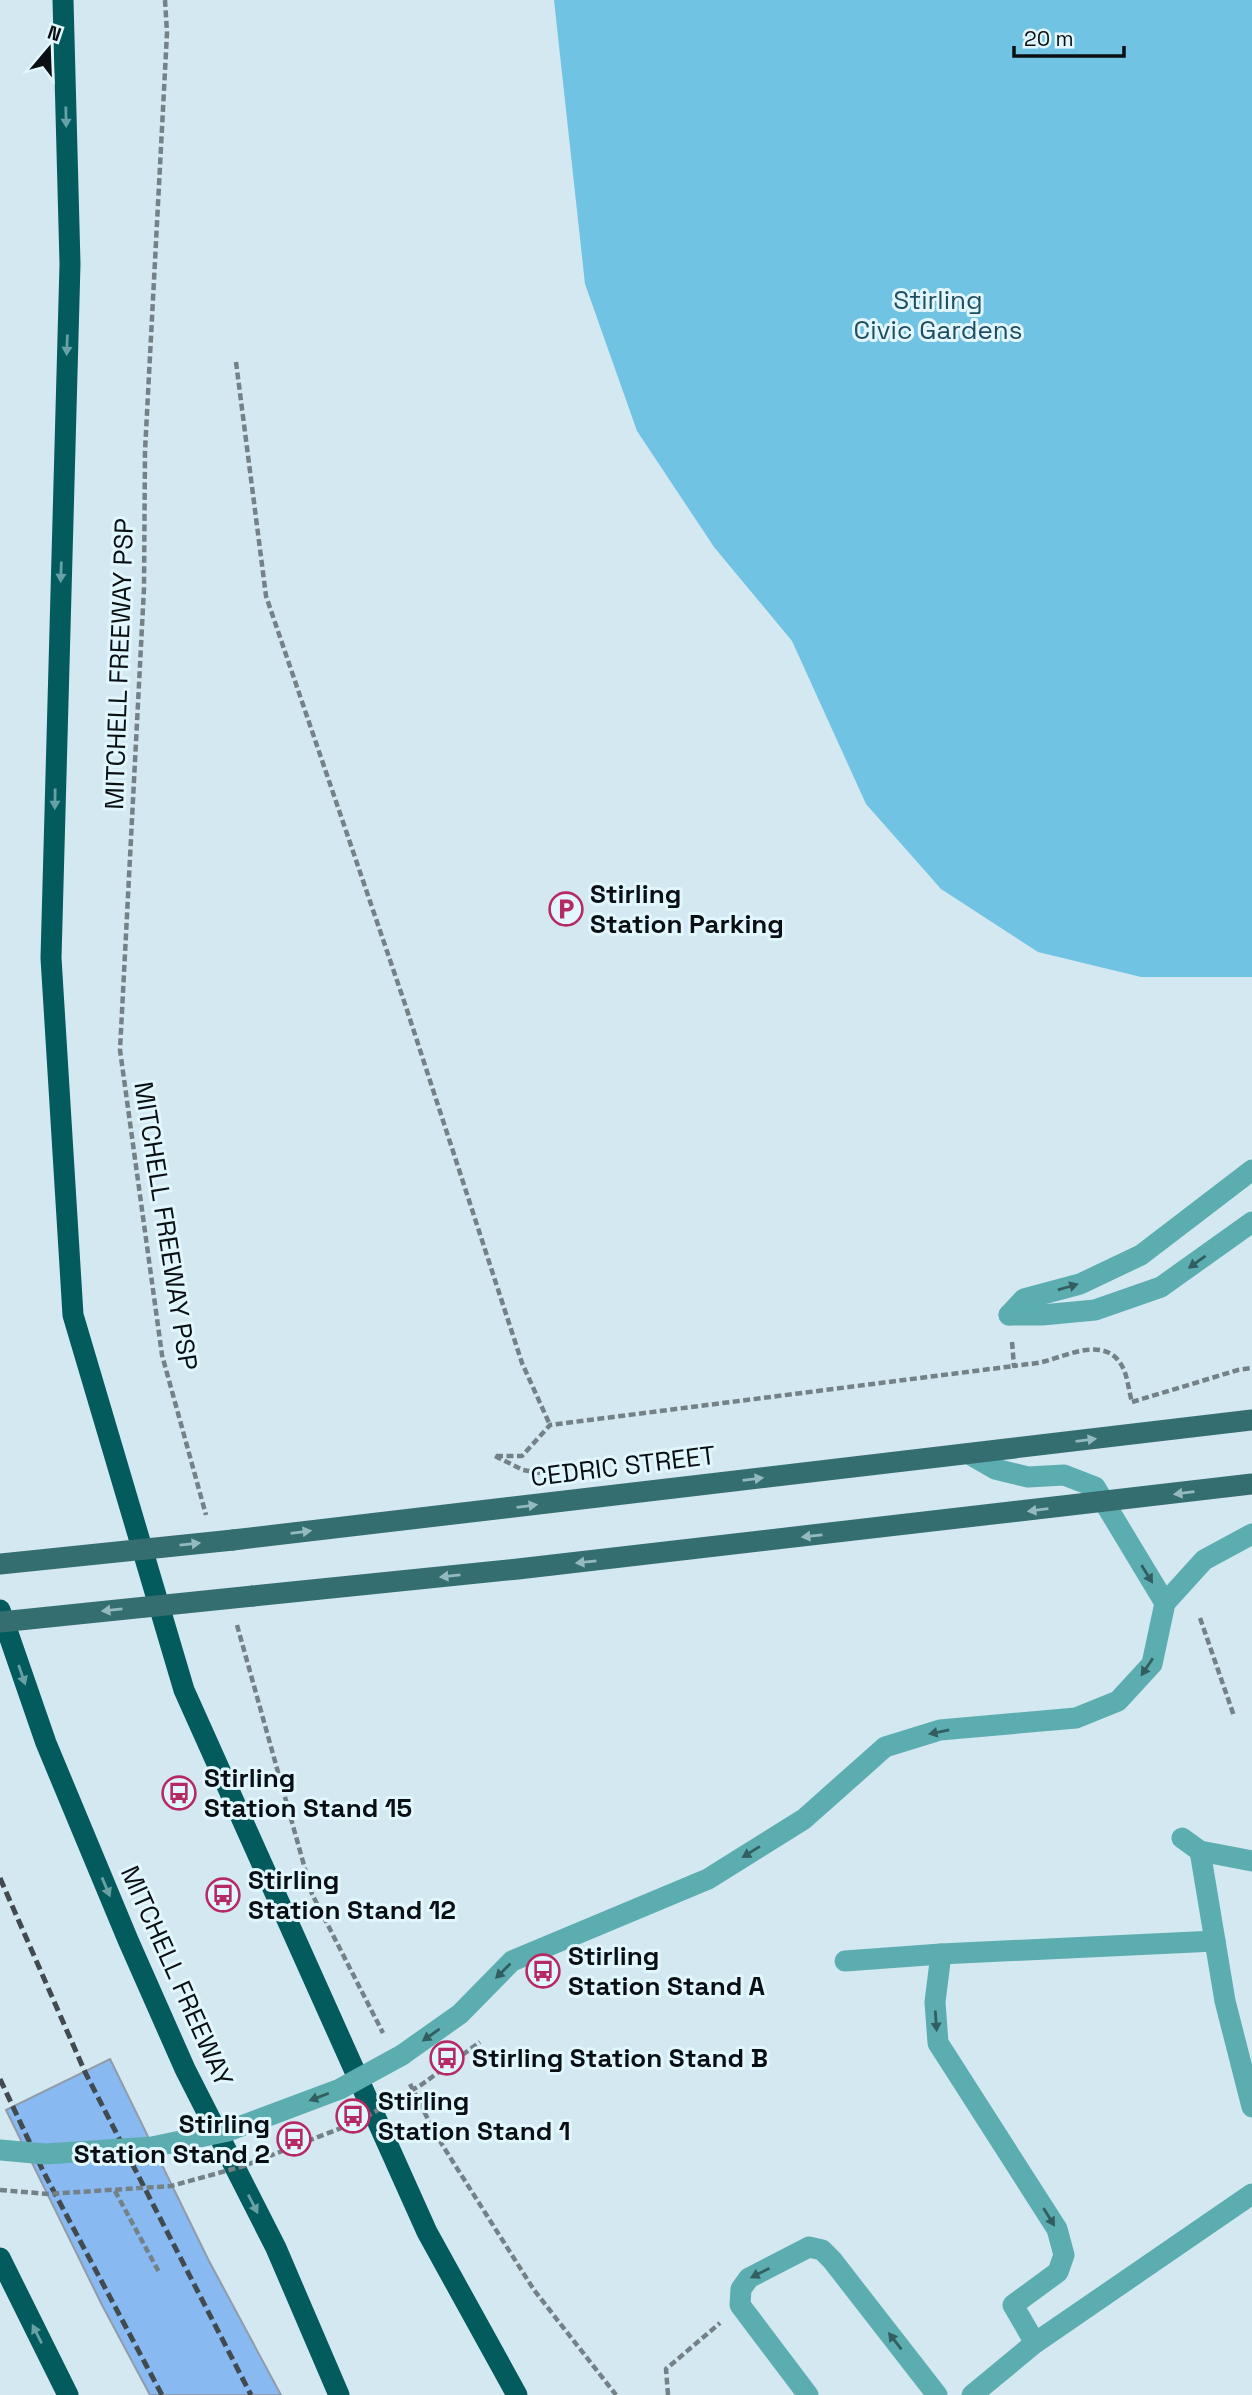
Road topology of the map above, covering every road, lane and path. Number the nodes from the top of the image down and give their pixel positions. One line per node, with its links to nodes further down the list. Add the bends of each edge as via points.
1 (63, 0): 42 (highway, one-way to 42, via 69,264 51,958 73,1315 184,1690 427,2232)
2 (165, 0): 15 (path, MITCHELL FREEWAY PSP, via 145,451 144,588 120,1050 162,1355)
3 (236, 362): 10 (path, via 266,596 522,1363)
4 (1252, 1170): 5 (lane, one-way to 4, via 1161,1287 1095,1310 1009,1315 1024,1299 1080,1284 1141,1255)
5 (1252, 1222)
6 (1011, 1334): 7 (path)
7 (1014, 1366): 8 (path, via 1094,1348 1112,1355 1123,1368 1132,1402); 10 (path)
8 (1252, 1368)
9 (1252, 1420): 11 (main road, CEDRIC STREET, one-way to 9)
10 (551, 1425): 12 (path, via 522,1455)
11 (969, 1454): 14 (lane, via 995,1469 1028,1477 1064,1475 1095,1487); 17 (main road, CEDRIC STREET, one-way to 11, bridge)
12 (495, 1456)
13 (1252, 1484): 14 (main road, one-way to 14)
14 (1106, 1502): 18 (lane, one-way to 18); 21 (main road, one-way to 21, bridge)
15 (207, 1517)
16 (1252, 1534): 18 (lane, via 1204,1560)
17 (0, 1564)
18 (1165, 1603): 33 (lane, one-way to 33, bridge, via 1152,1664 1118,1701 1076,1718 940,1730 885,1747 804,1819 708,1879 512,1961 460,2014 402,2055 340,2089 229,2131 152,2147 45,2154)
19 (0, 1610): 41 (highway, MITCHELL FREEWAY, one-way to 41, via 46,1743 128,1940 185,2068 276,2248)
20 (1200, 1618): 23 (path)
21 (0, 1622)
22 (237, 1625): 30 (path, via 312,1894)
23 (1234, 1716)
24 (1182, 1838): 25 (lane)
25 (1200, 1851): 26 (lane); 27 (lane)
26 (1252, 1861)
27 (1215, 1941): 28 (lane); 32 (lane)
28 (941, 1954): 29 (lane); 39 (lane, one-way to 39, via 935,2002 938,2043 1057,2229 1064,2255 1058,2272 1013,2305)
29 (845, 1961)
30 (386, 2039)
31 (405, 2075): 43 (path, via 436,2135 534,2290)
32 (1252, 2107)
33 (0, 2150)
34 (115, 2191): 37 (path)
35 (1252, 2194): 39 (lane)
36 (0, 2258): 40 (highway, one-way to 36)
37 (160, 2274)
38 (740, 2305): 44 (path, via 666,2369); 45 (lane); 46 (lane, one-way to 38, via 822,2250 809,2247 749,2278 741,2289)
39 (1035, 2343): 47 (lane)
40 (68, 2395)
41 (339, 2395)
42 (517, 2395)
43 (616, 2395)
44 (668, 2395)
45 (808, 2395)
46 (937, 2395)
47 (972, 2395)

